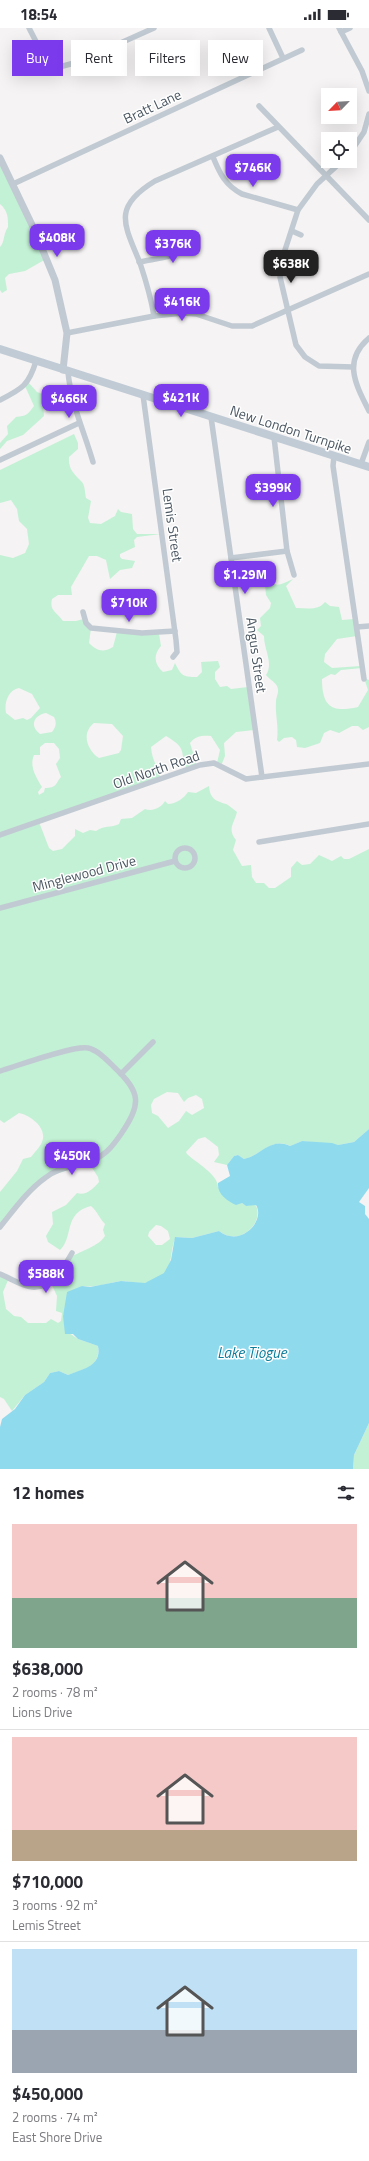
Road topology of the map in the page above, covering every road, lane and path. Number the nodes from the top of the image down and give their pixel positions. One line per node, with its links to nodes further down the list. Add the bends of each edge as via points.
1 (29, 28): 2 (street, via 46,59 52,64 63,66 78,62)
2 (154, 28)
3 (269, 28): 7 (street)
4 (350, 28): 5 (street)
5 (340, 30): 8 (street)
6 (302, 50): 7 (street, Bratt Lane)
7 (284, 58): 19 (street, Bratt Lane)
8 (368, 83): 9 (street)
9 (369, 91)
10 (259, 106): 12 (street)
11 (369, 114): 13 (street)
12 (278, 127): 15 (street); 18 (street)
13 (367, 133): 14 (street)
14 (357, 145)
15 (213, 157): 20 (street, via 221,177 235,191); 25 (street, via 155,181 131,199 125,219 126,230)
16 (0, 158): 19 (street)
17 (334, 168): 18 (street)
18 (326, 175): 20 (street); 21 (street)
19 (13, 184): 29 (street, via 55,280)
20 (298, 210): 22 (street)
21 (369, 220)
22 (292, 231): 23 (street); 27 (street, via 280,269)
23 (301, 235)
24 (192, 241): 25 (street, via 187,248 178,253)
25 (139, 262): 28 (street, via 152,301)
26 (369, 274): 27 (street)
27 (288, 310): 28 (street, via 245,327 232,326 196,314); 33 (street, via 296,345 308,361 318,366)
28 (154, 316): 29 (street)
29 (67, 333): 34 (street)
30 (369, 338): 33 (street, via 358,351)
31 (0, 349): 32 (main road, New London Turnpike)
32 (36, 361): 34 (main road, New London Turnpike); 36 (street, via 24,387)
33 (353, 367): 37 (street, via 356,383)
34 (66, 371): 35 (main road, New London Turnpike); 39 (street)
35 (144, 395): 38 (main road, New London Turnpike); 52 (street, Lemis Street)
36 (0, 400)
37 (369, 411)
38 (212, 417): 40 (main road, New London Turnpike); 47 (street, Angus Street)
39 (79, 423): 43 (street); 44 (street)
40 (274, 437): 42 (main road, New London Turnpike); 46 (street)
41 (369, 442): 45 (street)
42 (334, 456): 45 (main road, New London Turnpike); 51 (street)
43 (0, 460)
44 (93, 462)
45 (365, 466)
46 (287, 551): 47 (street); 48 (street)
47 (231, 558): 56 (street, Angus Street)
48 (294, 575)
49 (83, 612): 52 (street, via 86,623 91,628 142,633)
50 (369, 626): 51 (street)
51 (357, 627): 54 (street)
52 (175, 632): 53 (street, Lemis Street, via 177,652)
53 (173, 657)
54 (364, 679)
55 (369, 764): 56 (street, Old North Road)
56 (262, 777): 58 (street, Old North Road, via 246,779 214,763 200,765)
57 (369, 824): 59 (street)
58 (0, 836)
59 (259, 842)
60 (174, 861): 61 (street, Minglewood Drive)
61 (0, 908)
62 (153, 1042): 64 (street)
63 (0, 1071): 64 (street, via 72,1049 88,1048 101,1055)
64 (121, 1074): 65 (street, via 130,1083 136,1097 135,1112 113,1146 97,1159 57,1170 44,1178)
65 (0, 1227)
66 (72, 1252): 67 (street, via 64,1266 45,1286 31,1287)
67 (0, 1274)

